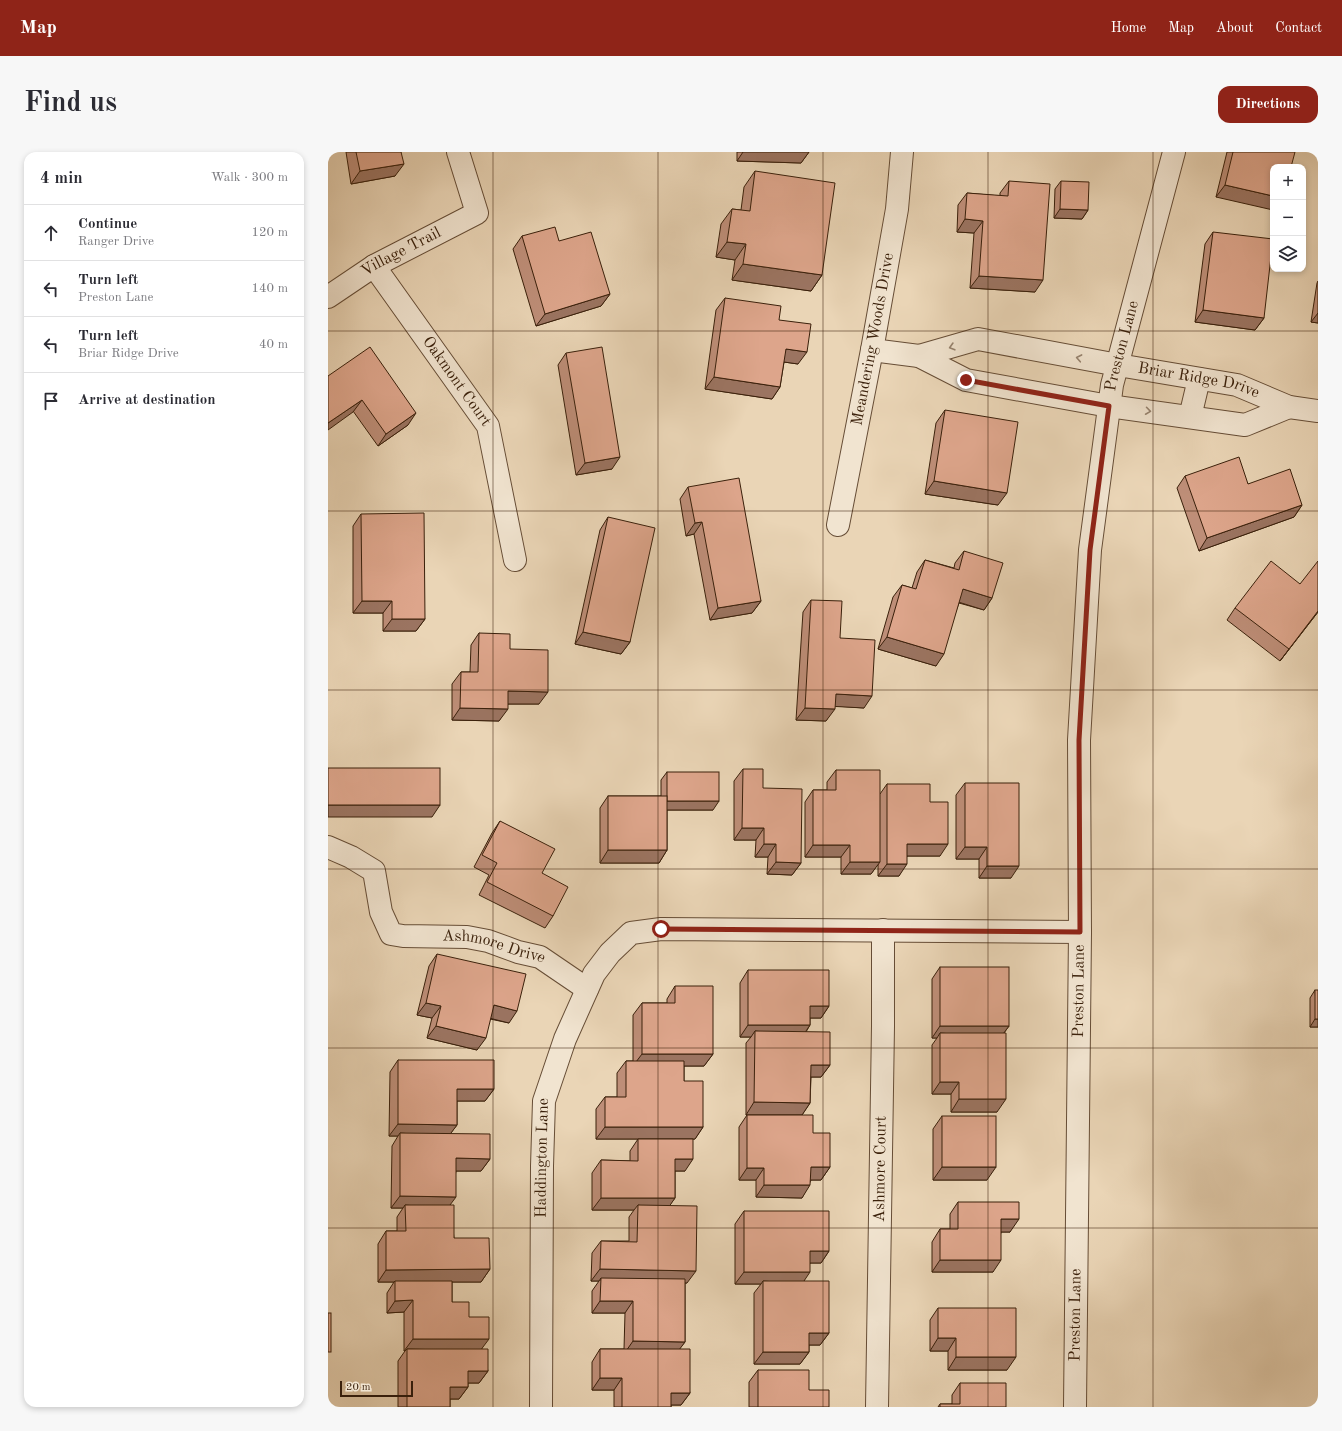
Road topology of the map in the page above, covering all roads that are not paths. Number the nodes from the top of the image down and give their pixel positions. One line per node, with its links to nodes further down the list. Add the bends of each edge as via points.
1 (458, 152): 4 (street, Village Trail, via 477,213)
2 (902, 152): 6 (street, Meandering Woods Drive, via 899,192)
3 (1174, 152): 8 (street, Preston Lane)
4 (374, 266): 5 (street, Village Trail); 15 (street, Oakmont Court, via 488,426)
5 (328, 297)
6 (872, 350): 7 (street, Briar Ridge Drive); 14 (street, Meandering Woods Drive)
7 (919, 356): 8 (street, Briar Ridge Drive, one-way to 7, via 978,339); 10 (street, Briar Ridge Drive, via 966,380)
8 (1118, 365): 9 (street, Briar Ridge Drive); 10 (street, Preston Lane)
9 (1199, 379): 11 (street, Briar Ridge Drive, via 1237,385); 13 (street)
10 (1109, 406): 13 (street, Briar Ridge Drive, one-way to 13); 18 (street, Preston Lane, via 1090,550 1079,740)
11 (1289, 407): 12 (street, Briar Ridge Drive); 13 (street, Briar Ridge Drive, via 1245,425)
12 (1318, 411)
13 (1190, 417)
14 (838, 525)
15 (515, 560)
16 (328, 848): 19 (street, Ashmore Drive, via 351,857 374,871 381,912 390,934 467,937 488,941 540,957)
17 (883, 930): 18 (street); 19 (street, Haddington Lane, via 661,929 631,933 610,953 594,974); 21 (street, Ashmore Court)
18 (1080, 932): 22 (street, Preston Lane)
19 (587, 989): 20 (street, Haddington Lane, via 565,1039 544,1101)
20 (541, 1407)
21 (877, 1407)
22 (1075, 1407)

